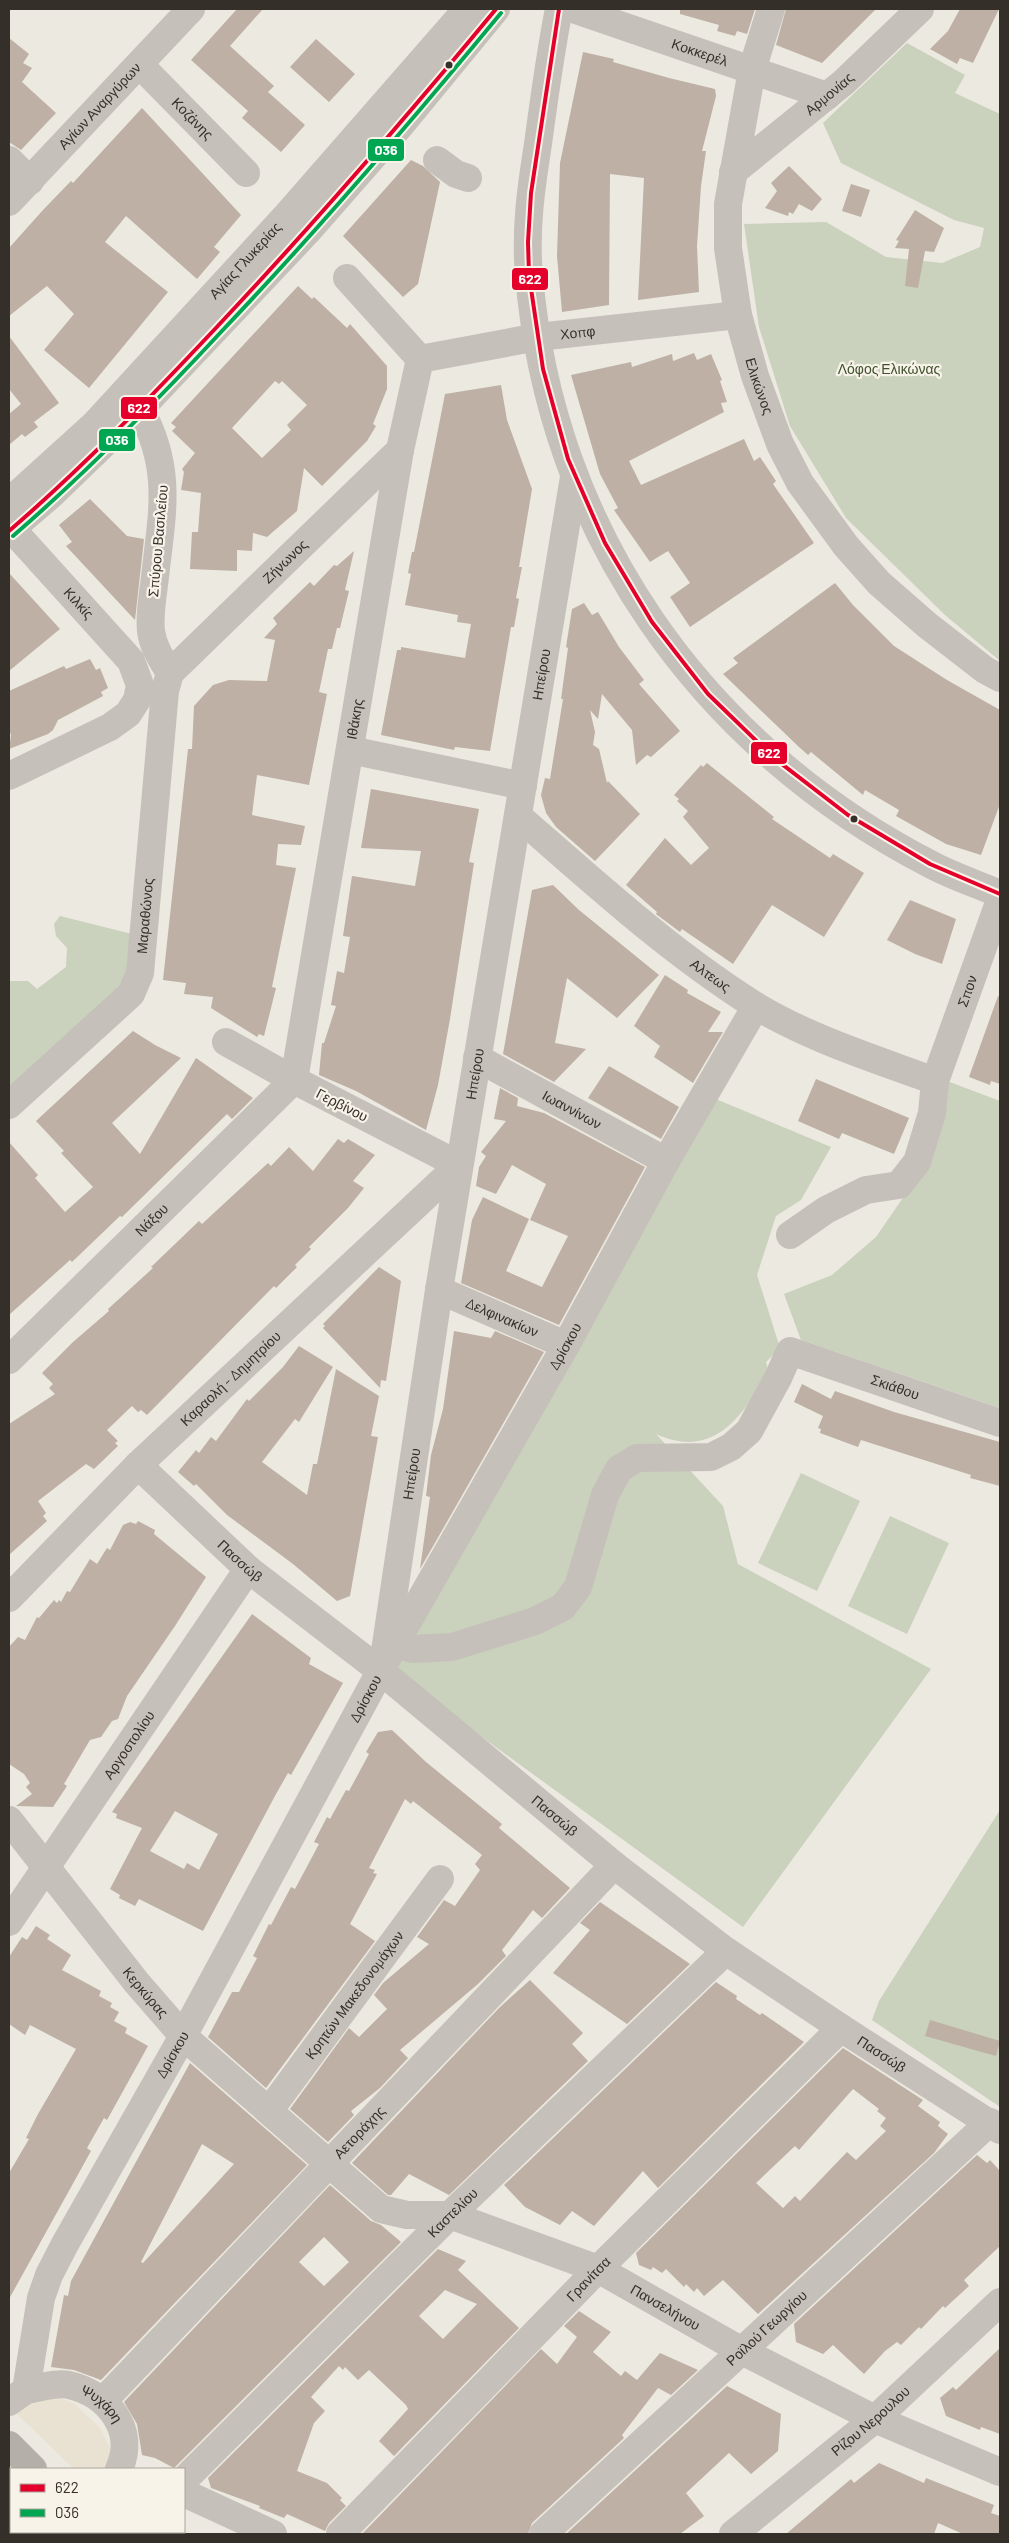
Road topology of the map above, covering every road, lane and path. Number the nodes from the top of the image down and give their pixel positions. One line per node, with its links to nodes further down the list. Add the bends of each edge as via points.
1 (191, 9): 8 (street, Αγίων Αναργύρων)
2 (467, 9): 25 (street, Αγίας Γλυκερίας, via 293,208 94,425)
3 (496, 9): 22 (street, Αγίας Γλυκερίας, via 307,232)
4 (559, 9): 20 (street, via 528,216 529,275)
5 (573, 9): 9 (street, Κοκκερέλ)
6 (771, 9): 9 (street, Ελικώνος)
7 (920, 9): 10 (street, Αρμονίας)
8 (140, 64): 14 (street, Κοζάνης); 16 (street, Αγίων Αναργύρων)
9 (752, 70): 10 (street, Κοκκερέλ); 13 (street, Ελικώνος)
10 (828, 96): 13 (street, Αρμονίας)
11 (9, 160): 16 (street)
12 (437, 160): 15 (street, via 456,174)
13 (733, 172): 19 (street, Ελικώνος, via 728,204 728,248)
14 (246, 173)
15 (468, 178)
16 (30, 181): 17 (street, Αγίων Αναργύρων)
17 (9, 202)
18 (347, 278): 21 (street)
19 (738, 315): 20 (street, Χοπφ); 28 (street, Ελικώνος, via 758,385 780,444 800,483 846,546 879,583 927,625)
20 (538, 338): 21 (street, Χοπφ); 24 (street, via 557,426)
21 (420, 358): 23 (street, Ιθάκης)
22 (140, 409): 26 (street, Αγίας Γλυκερίας); 27 (street, Σπύρου Βασιλείου, via 153,432 161,458 162,518 151,631 156,650)
23 (400, 450): 27 (street, Ζήνωνος); 29 (street, Ιθάκης)
24 (574, 477): 31 (street, Ηπείρου); 33 (street, via 635,598 666,642 727,714 772,757 880,836 931,865)
25 (9, 502)
26 (10, 529): 30 (street, Κιλκίς, via 130,661 140,686 137,700 128,714 110,727)
27 (170, 673): 40 (street, Μαραθώνος, via 165,690 140,973 131,994)
28 (1000, 678)
29 (350, 750): 31 (street); 38 (street, Ιθάκης)
30 (9, 776)
31 (523, 786): 32 (street, Ηπείρου)
32 (518, 816): 35 (street, Αλτεως, via 644,926); 37 (street, Ηπείρου)
33 (1000, 894)
34 (1000, 900): 39 (street, Σπον)
35 (756, 1006): 39 (street, Αλτεως, via 823,1039); 41 (street, Δρίσκου)
36 (226, 1042): 38 (street, Γερβίνου)
37 (477, 1058): 41 (street, Ιωαννίνων); 42 (street, Ηπείρου)
38 (294, 1080): 42 (street, Γερβίνου); 46 (street, Νάξου)
39 (934, 1082): 43 (street, Σπον, via 932,1113 917,1162 899,1185 866,1190 826,1210)
40 (9, 1105)
41 (666, 1161): 45 (street, Δρίσκου)
42 (460, 1166): 44 (street, Ηπείρου); 48 (street, Καραολή - Δημητρίου)
43 (790, 1235)
44 (439, 1290): 45 (street, Δελφινακίων); 52 (street, Ηπείρου)
45 (566, 1345): 51 (street, Δρίσκου)
46 (9, 1360)
47 (1000, 1423): 51 (street, Σκιάθου, via 790,1351 750,1431 730,1447 712,1457 637,1458 618,1469 605,1495 578,1588 563,1607 535,1620 452,1647 413,1648)
48 (138, 1465): 49 (street, Πασσώβ); 50 (street, Καραολή - Δημητρίου)
49 (248, 1569): 52 (street, Πασσώβ); 55 (street, Αργοστολίου)
50 (9, 1598)
51 (395, 1644): 52 (street, Δρίσκου)
52 (382, 1672): 54 (street, Πασσώβ); 60 (street, Δρίσκου)
53 (9, 1820): 55 (street, Κερκύρας)
54 (614, 1865): 58 (street, Πασσώβ); 63 (street, Αετοράχης)
55 (47, 1867): 57 (street, Αργοστολίου); 60 (street, Κερκύρας, via 137,1983)
56 (440, 1879): 61 (street, Κρητών Μακεδονομάχων)
57 (9, 1922)
58 (726, 1952): 59 (street, Πασσώβ); 64 (street, Καστελίου)
59 (841, 2028): 62 (street, Πασσώβ); 65 (street, Γρανίτσα)
60 (183, 2036): 61 (street, Κερκύρας); 68 (street, Δρίσκου, via 49,2275)
61 (269, 2111): 63 (street, Κερκύρας)
62 (995, 2126): 67 (street, Ροϊλού Γεωργίου)
63 (328, 2165): 64 (street, Πανσελήνου, via 381,2209 406,2215); 69 (street, Αετοράχης)
64 (450, 2215): 65 (street, Πανσελήνου); 75 (street, Καστελίου)
65 (598, 2269): 67 (street, Πανσελήνου); 78 (street, Γρανίτσα)
66 (1000, 2302): 70 (street, Ρίζου Νερουλου)
67 (742, 2351): 70 (street, Πανσελήνου); 79 (street, Ροϊλού Γεωργίου)
68 (18, 2396): 69 (street, Ψυχάρη, via 68,2384)
69 (104, 2400): 72 (street, Ψυχάρη, via 118,2419 124,2442)
70 (875, 2419): 74 (street, Πανσελήνου); 80 (street, Ρίζου Νερουλου)
71 (9, 2446): 73 (main road)
72 (125, 2467)
73 (32, 2468)
74 (1000, 2472)
75 (185, 2479)
76 (185, 2493): 77 (street)
77 (273, 2534)
78 (340, 2534)
79 (543, 2534)
80 (733, 2534)

